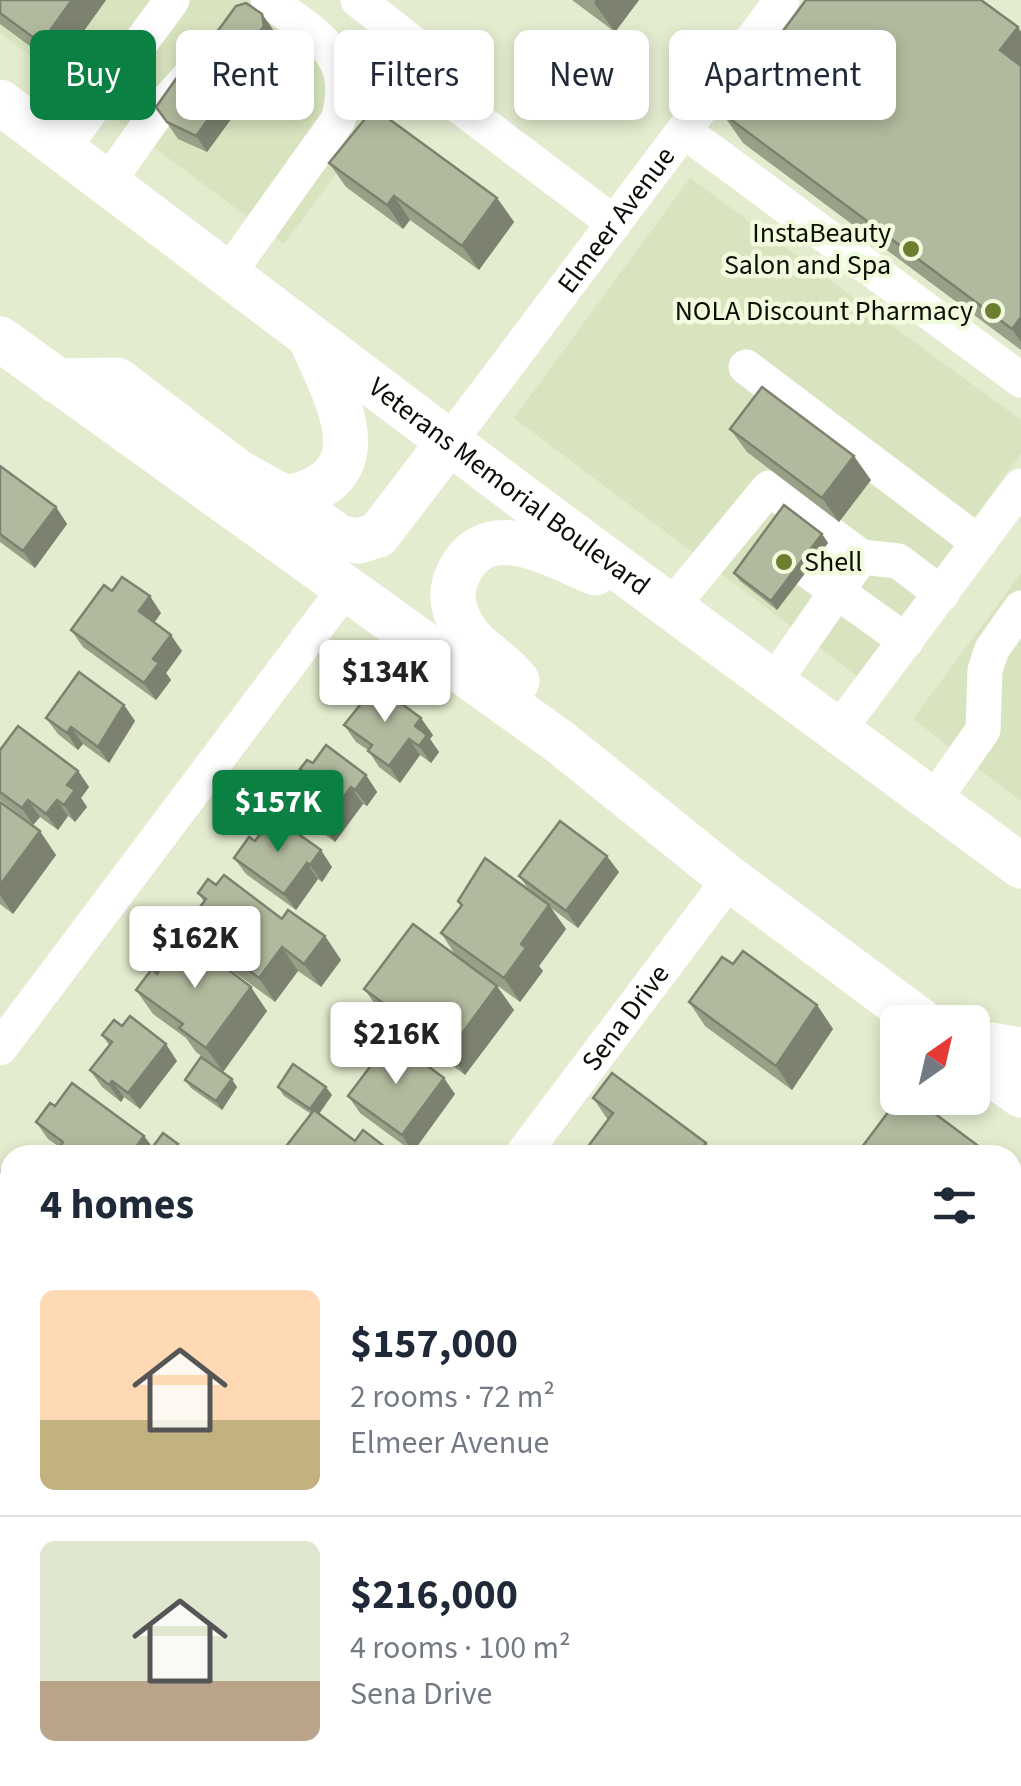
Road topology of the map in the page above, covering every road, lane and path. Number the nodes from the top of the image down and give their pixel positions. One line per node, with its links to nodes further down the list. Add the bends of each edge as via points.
1 (172, 0): 8 (street)
2 (268, 0): 11 (street, via 334,53 345,96 338,120)
3 (358, 0): 10 (street, via 424,52 450,100)
4 (782, 0): 7 (street, Elmeer Avenue)
5 (176, 95): 9 (street)
6 (0, 102): 8 (main road, Veterans Memorial Boulevard)
7 (684, 130): 10 (street, Elmeer Avenue); 15 (street)
8 (63, 148): 9 (main road, Veterans Memorial Boulevard)
9 (108, 182): 11 (main road, Veterans Memorial Boulevard)
10 (614, 223): 17 (street, Elmeer Avenue)
11 (228, 274): 12 (main road, Veterans Memorial Boulevard)
12 (308, 334): 17 (main road, Veterans Memorial Boulevard); 19 (main road, via 344,417 346,446 327,479 308,494)
13 (0, 340): 16 (main road)
14 (746, 367): 20 (street)
15 (1021, 380)
16 (56, 381): 19 (main road, via 117,380 238,472); 25 (main road)
17 (448, 442): 19 (main road, via 378,535 340,538); 29 (main road, Veterans Memorial Boulevard)
18 (1021, 486): 20 (street)
19 (285, 498)
20 (979, 543): 27 (street)
21 (717, 550): 22 (street, via 755,531 769,488); 24 (street); 29 (street)
22 (861, 558): 26 (street); 27 (street, via 898,560)
23 (807, 570): 26 (street)
24 (747, 571)
25 (345, 590): 35 (main road); 41 (street)
26 (836, 592): 31 (street); 32 (street)
27 (942, 594): 32 (street)
28 (784, 600): 31 (street)
29 (666, 604): 33 (main road, Veterans Memorial Boulevard); 35 (main road, via 524,544 492,542 464,562 452,596 461,625 508,670)
30 (1021, 608): 36 (street, via 992,649 984,730)
31 (814, 624): 33 (street)
32 (906, 641): 34 (street)
33 (774, 683): 34 (main road, Veterans Memorial Boulevard)
34 (838, 732): 36 (main road, Veterans Memorial Boulevard)
35 (560, 742): 38 (main road)
36 (933, 801): 37 (main road, Veterans Memorial Boulevard)
37 (1021, 866)
38 (730, 879): 39 (main road); 45 (street, Sena Drive)
39 (899, 1005)
40 (990, 1045): 42 (main road)
41 (0, 1048)
42 (1021, 1050)
43 (990, 1073): 44 (main road)
44 (1021, 1095)
45 (530, 1145)

